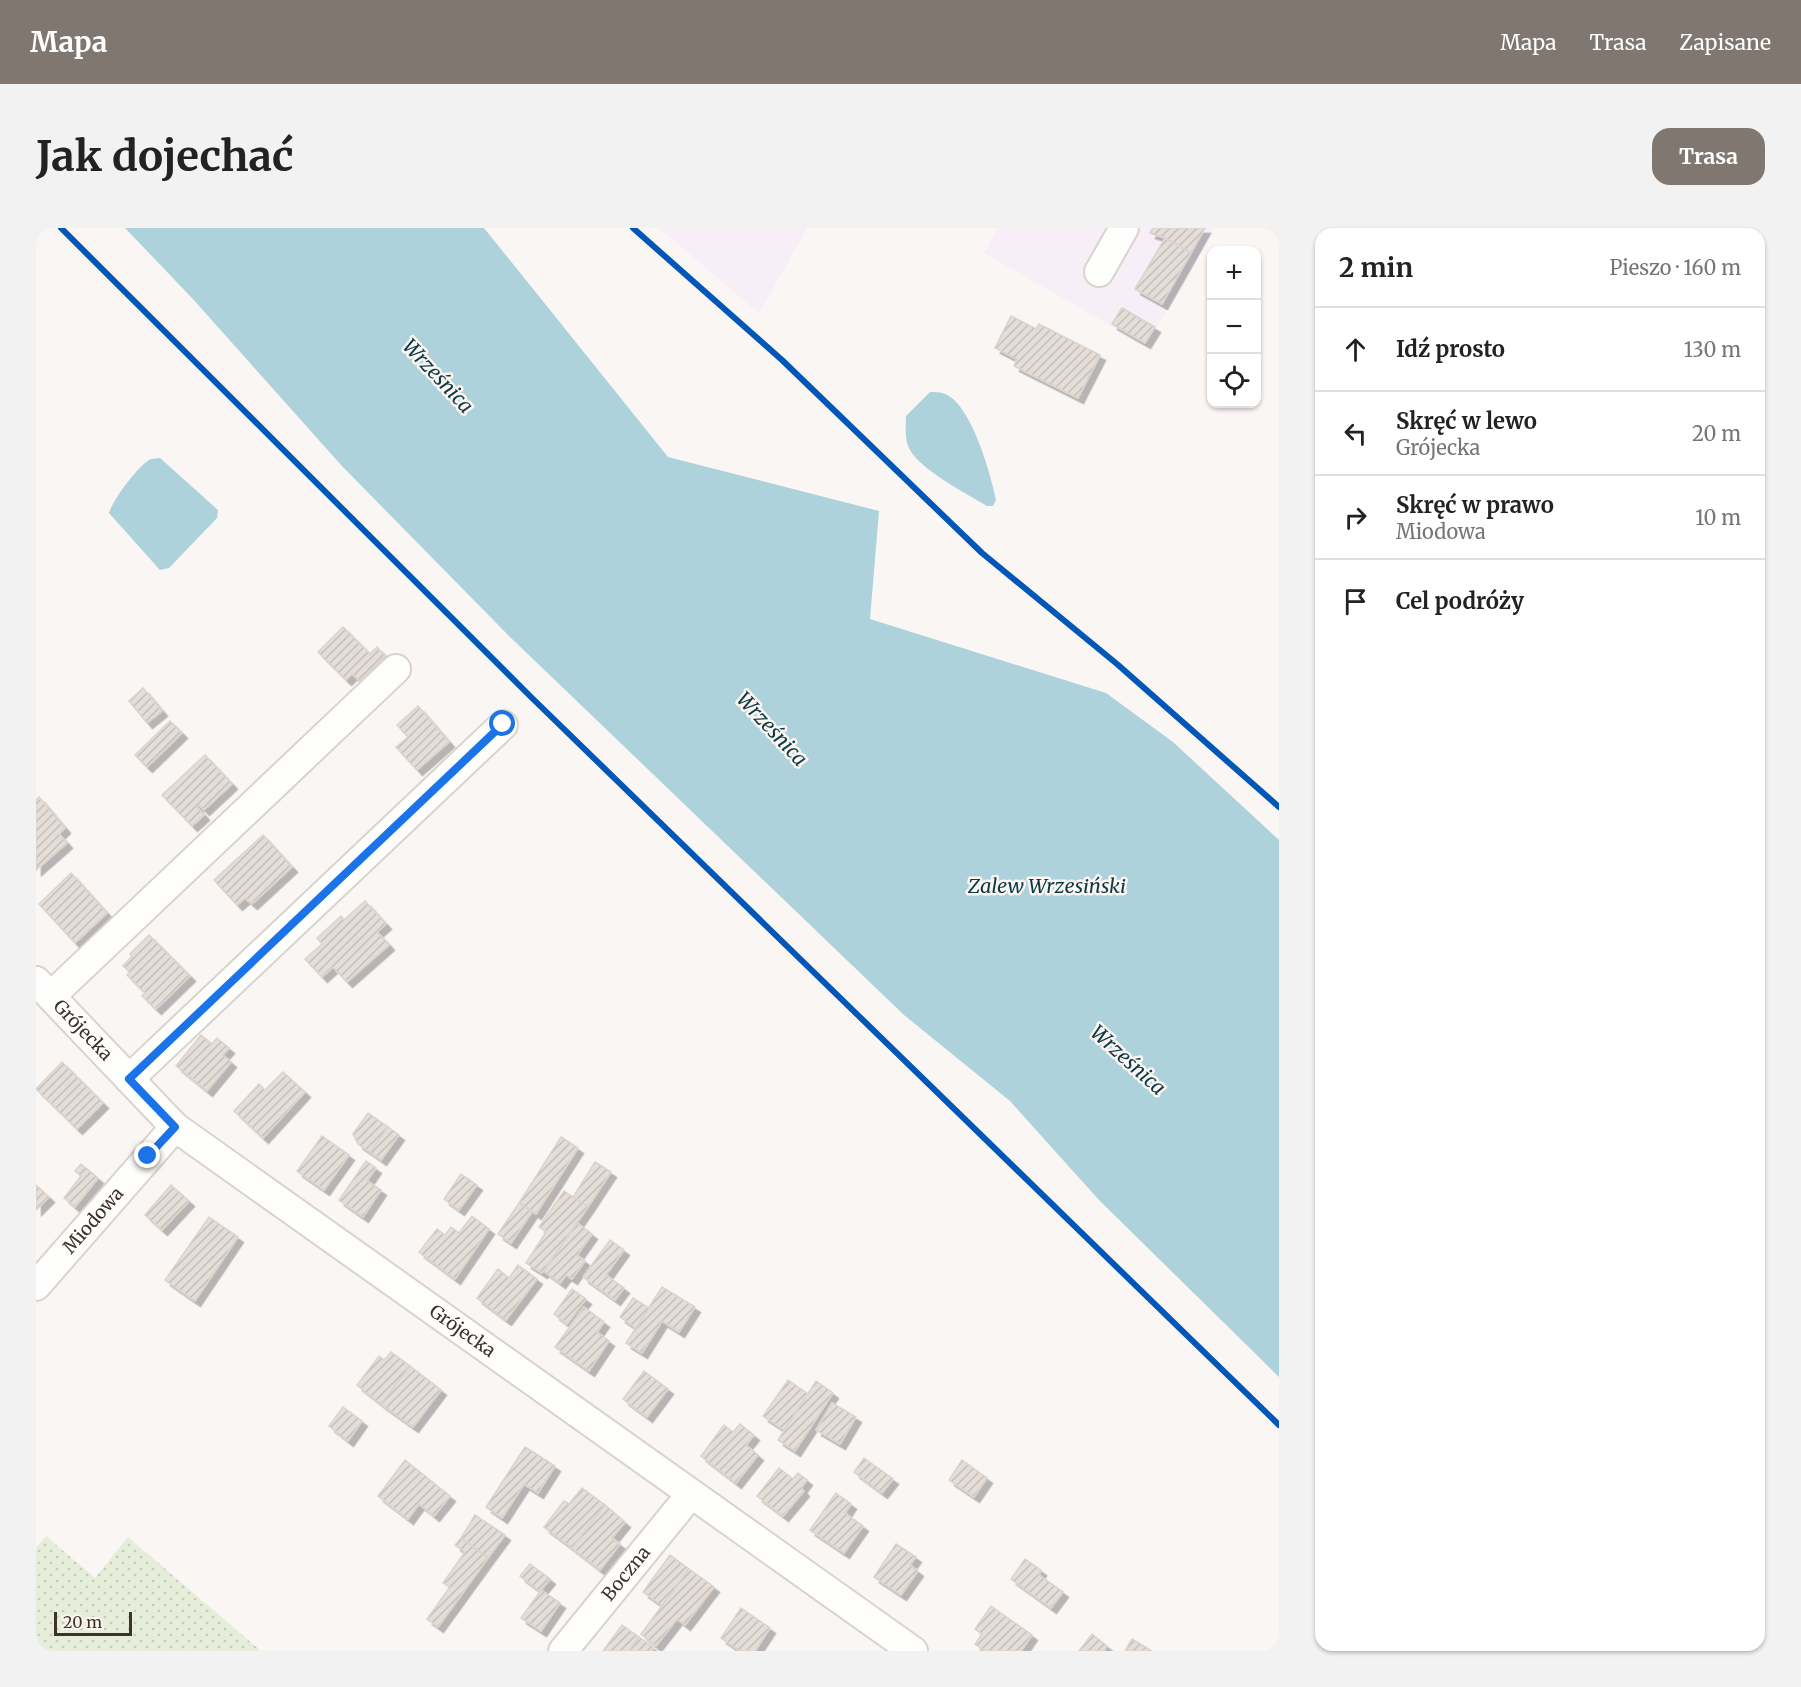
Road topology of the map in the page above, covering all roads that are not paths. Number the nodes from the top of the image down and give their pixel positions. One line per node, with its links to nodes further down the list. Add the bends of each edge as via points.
1 (1124, 228): 2 (street)
2 (1099, 272)
3 (396, 669): 5 (street)
4 (503, 724): 6 (street)
5 (44, 988): 6 (street, Grójecka)
6 (129, 1079): 7 (street, Grójecka)
7 (175, 1127): 8 (street, Miodowa); 9 (street, Grójecka)
8 (36, 1286)
9 (691, 1494): 10 (street, Boczna); 11 (street, Grójecka)
10 (563, 1651)
11 (913, 1651)

